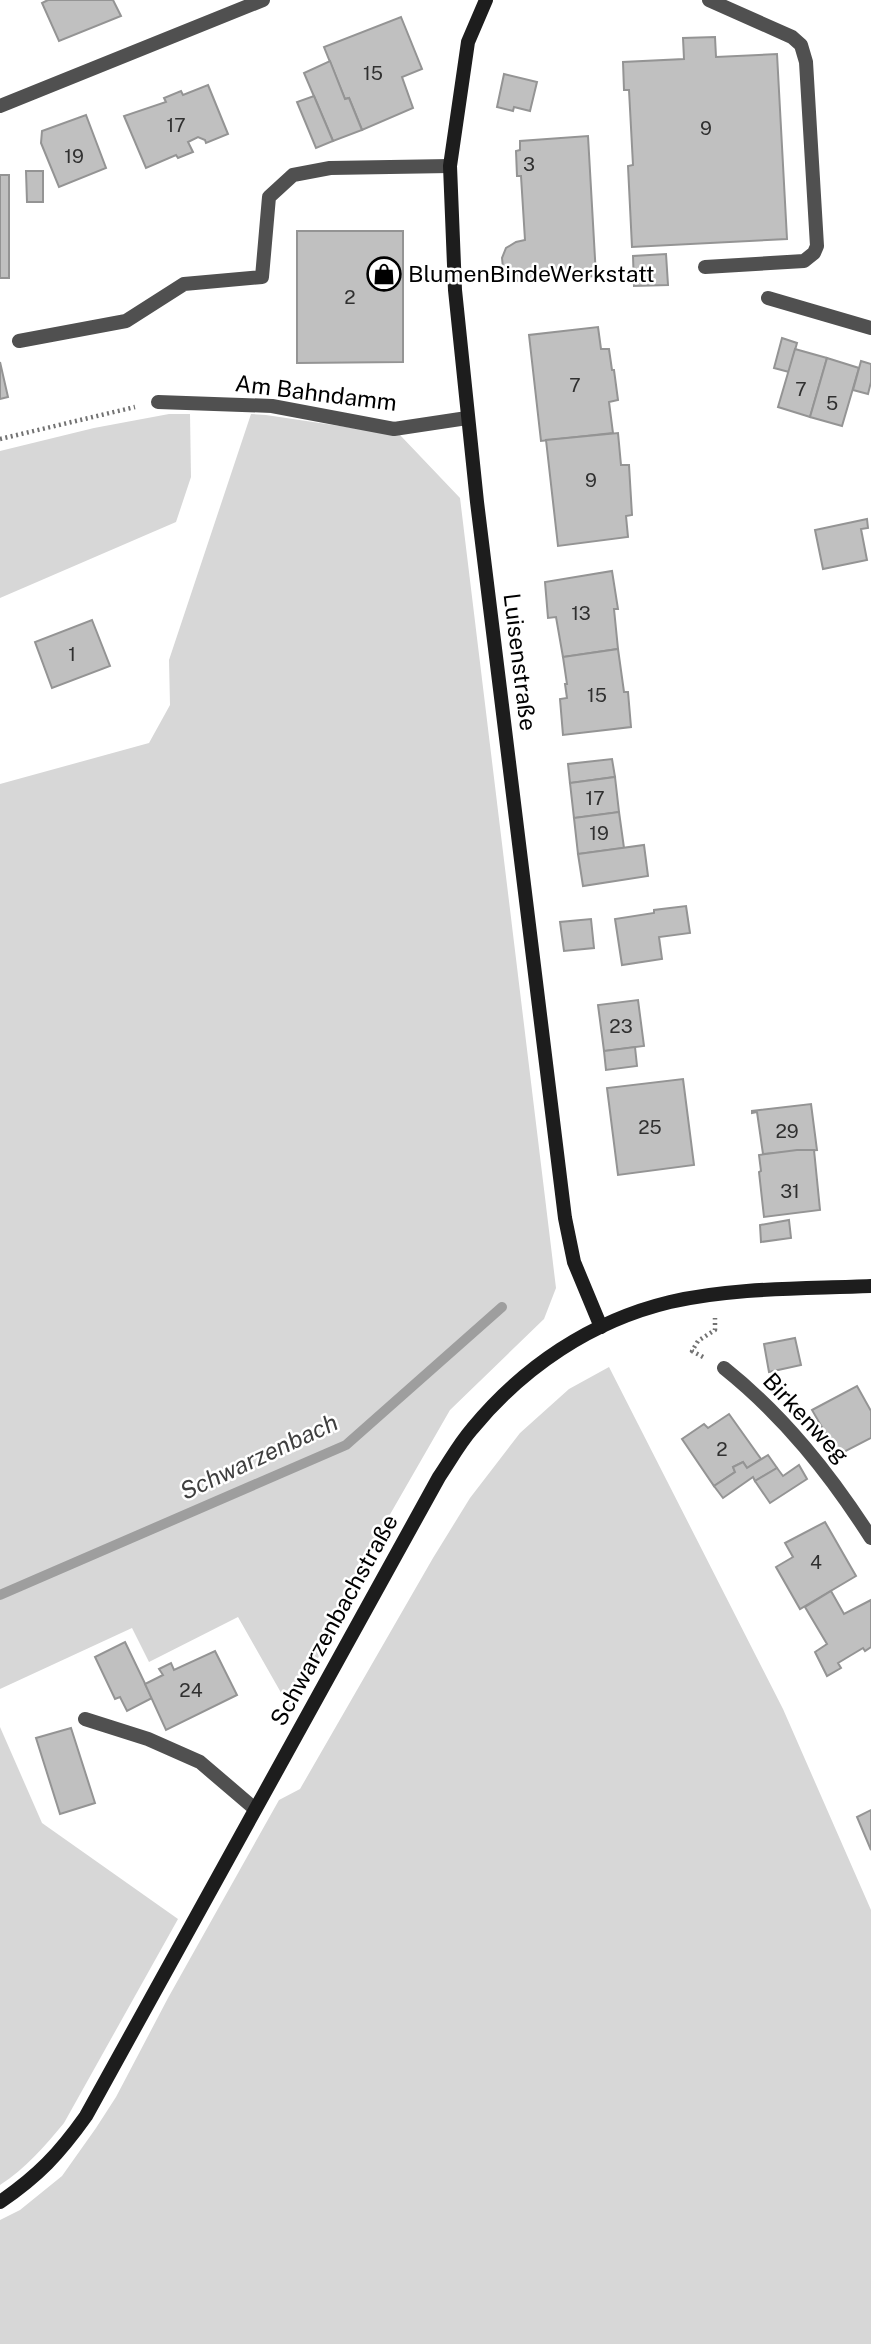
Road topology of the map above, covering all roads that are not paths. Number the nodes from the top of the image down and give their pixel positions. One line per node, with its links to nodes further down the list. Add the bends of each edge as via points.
1 (262, 0): 4 (street)
2 (486, 0): 5 (main road, Luisenstraße, via 468,42)
3 (709, 0): 6 (street, via 801,45 806,62 817,246 804,261)
4 (0, 106)
5 (450, 166): 9 (street, via 330,168 293,175 269,197 262,277 184,284 126,321); 11 (main road, Luisenstraße)
6 (705, 267)
7 (768, 298): 8 (street)
8 (871, 328)
9 (19, 341)
10 (158, 402): 11 (street, Am Bahndamm, via 272,406 394,429)
11 (467, 418): 13 (main road, Luisenstraße, via 565,1218 574,1262)
12 (871, 1286): 13 (main road, Schwarzenbachstraße, via 756,1291 673,1302)
13 (601, 1327): 17 (main road, Schwarzenbachstraße, via 519,1378 469,1432 439,1477)
14 (724, 1368): 15 (street, Birkenweg, via 780,1417 840,1490)
15 (871, 1538)
16 (85, 1719): 17 (street, via 200,1762)
17 (255, 1809): 18 (main road, Schwarzenbachstraße, via 86,2116 48,2165)
18 (0, 2202)

